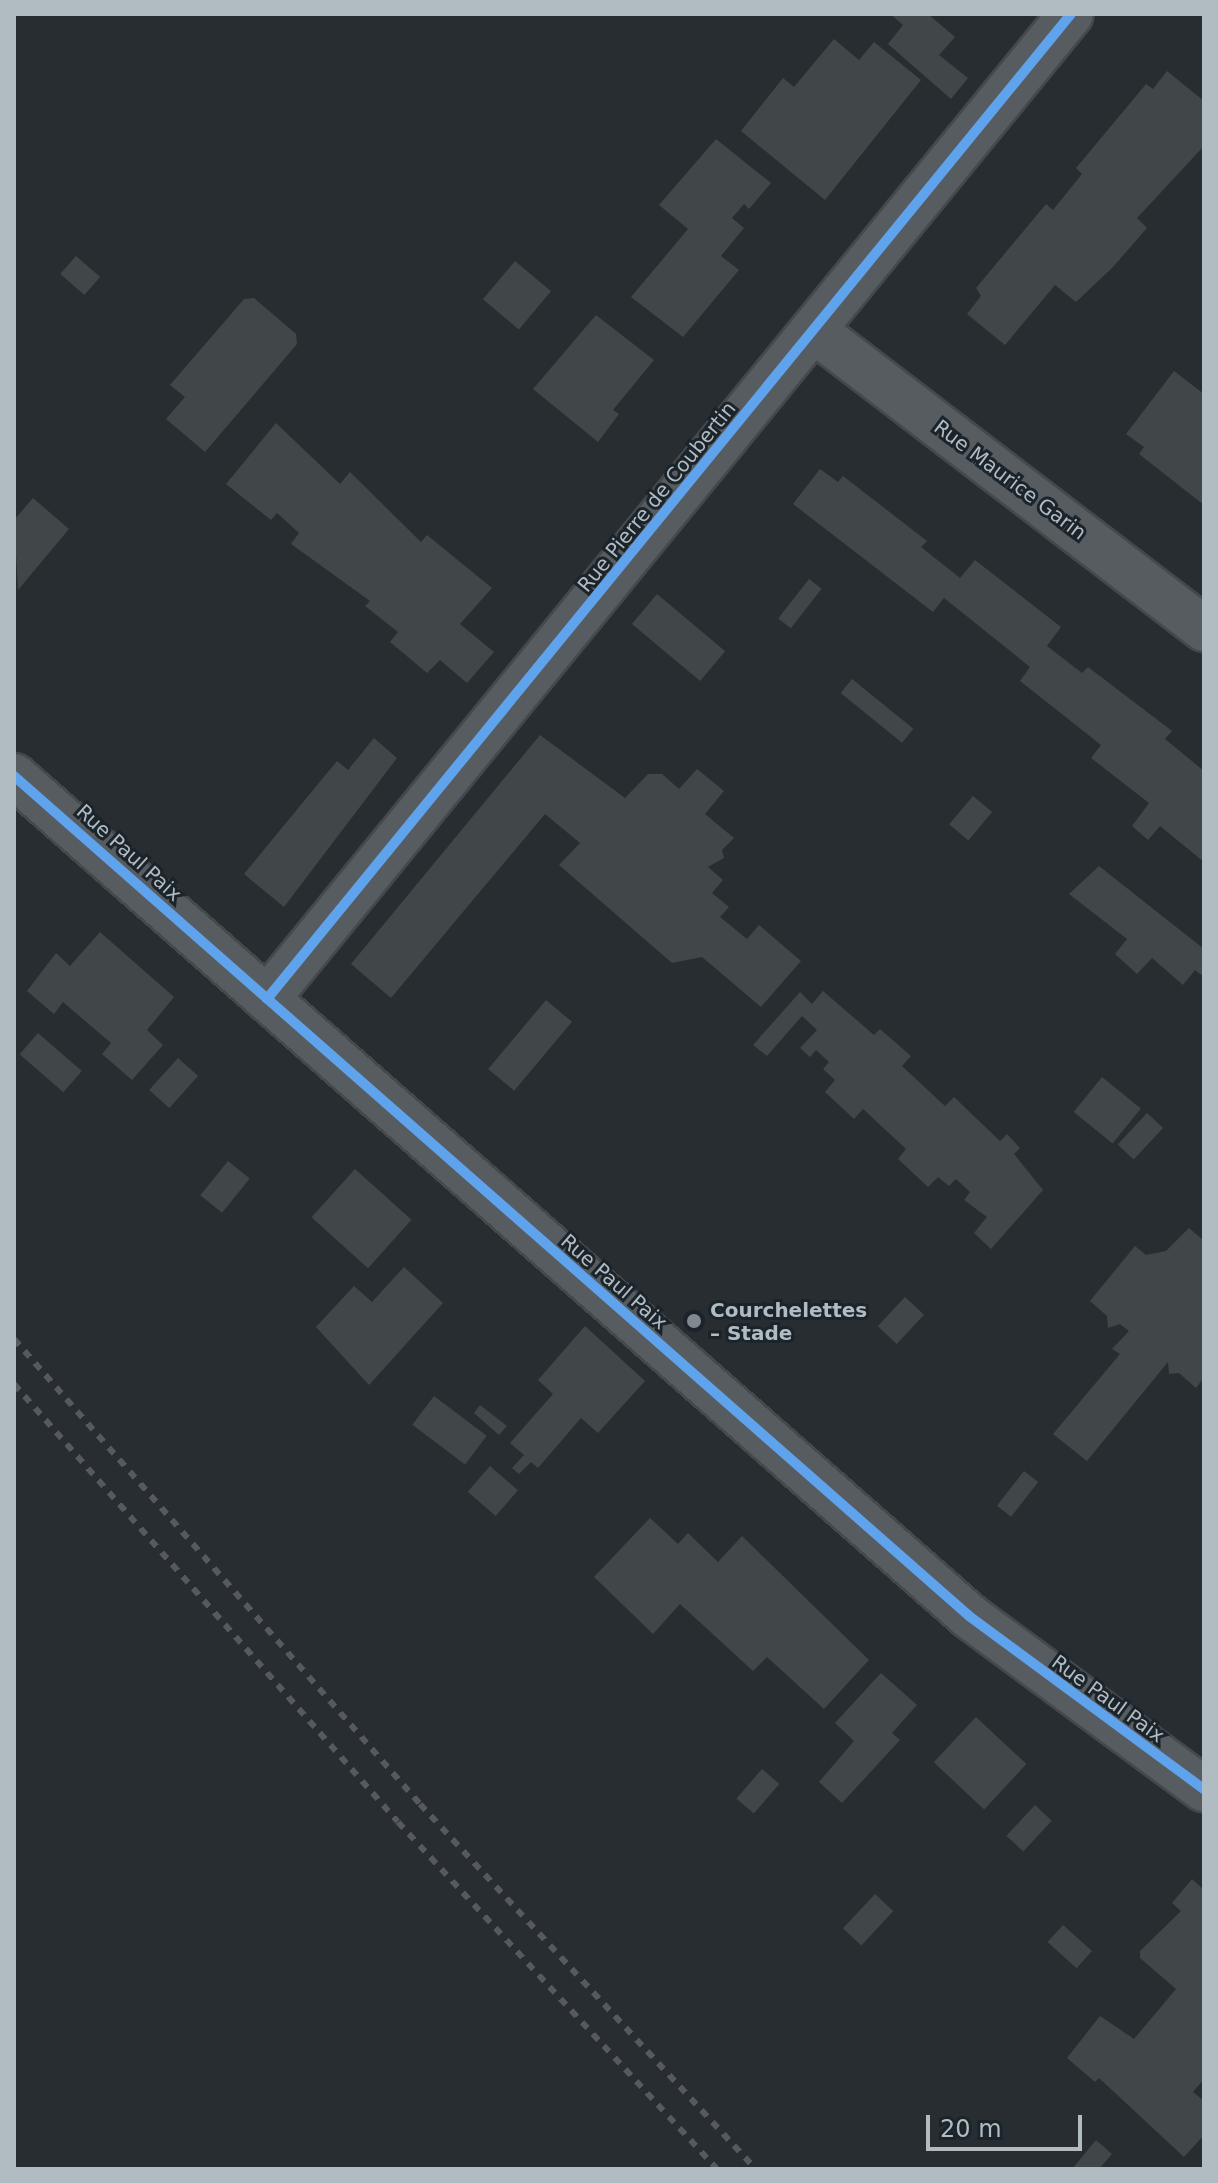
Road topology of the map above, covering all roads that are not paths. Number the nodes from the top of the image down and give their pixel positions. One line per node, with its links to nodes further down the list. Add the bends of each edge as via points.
1 (1071, 14): 2 (street, Rue Pierre de Coubertin)
2 (816, 332): 3 (street, Rue Maurice Garin); 5 (street, Rue Pierre de Coubertin)
3 (1204, 629)
4 (16, 776): 5 (street, Rue Paul Paix)
5 (267, 999): 6 (street, Rue Paul Paix, via 969,1616)
6 (1204, 1789)

